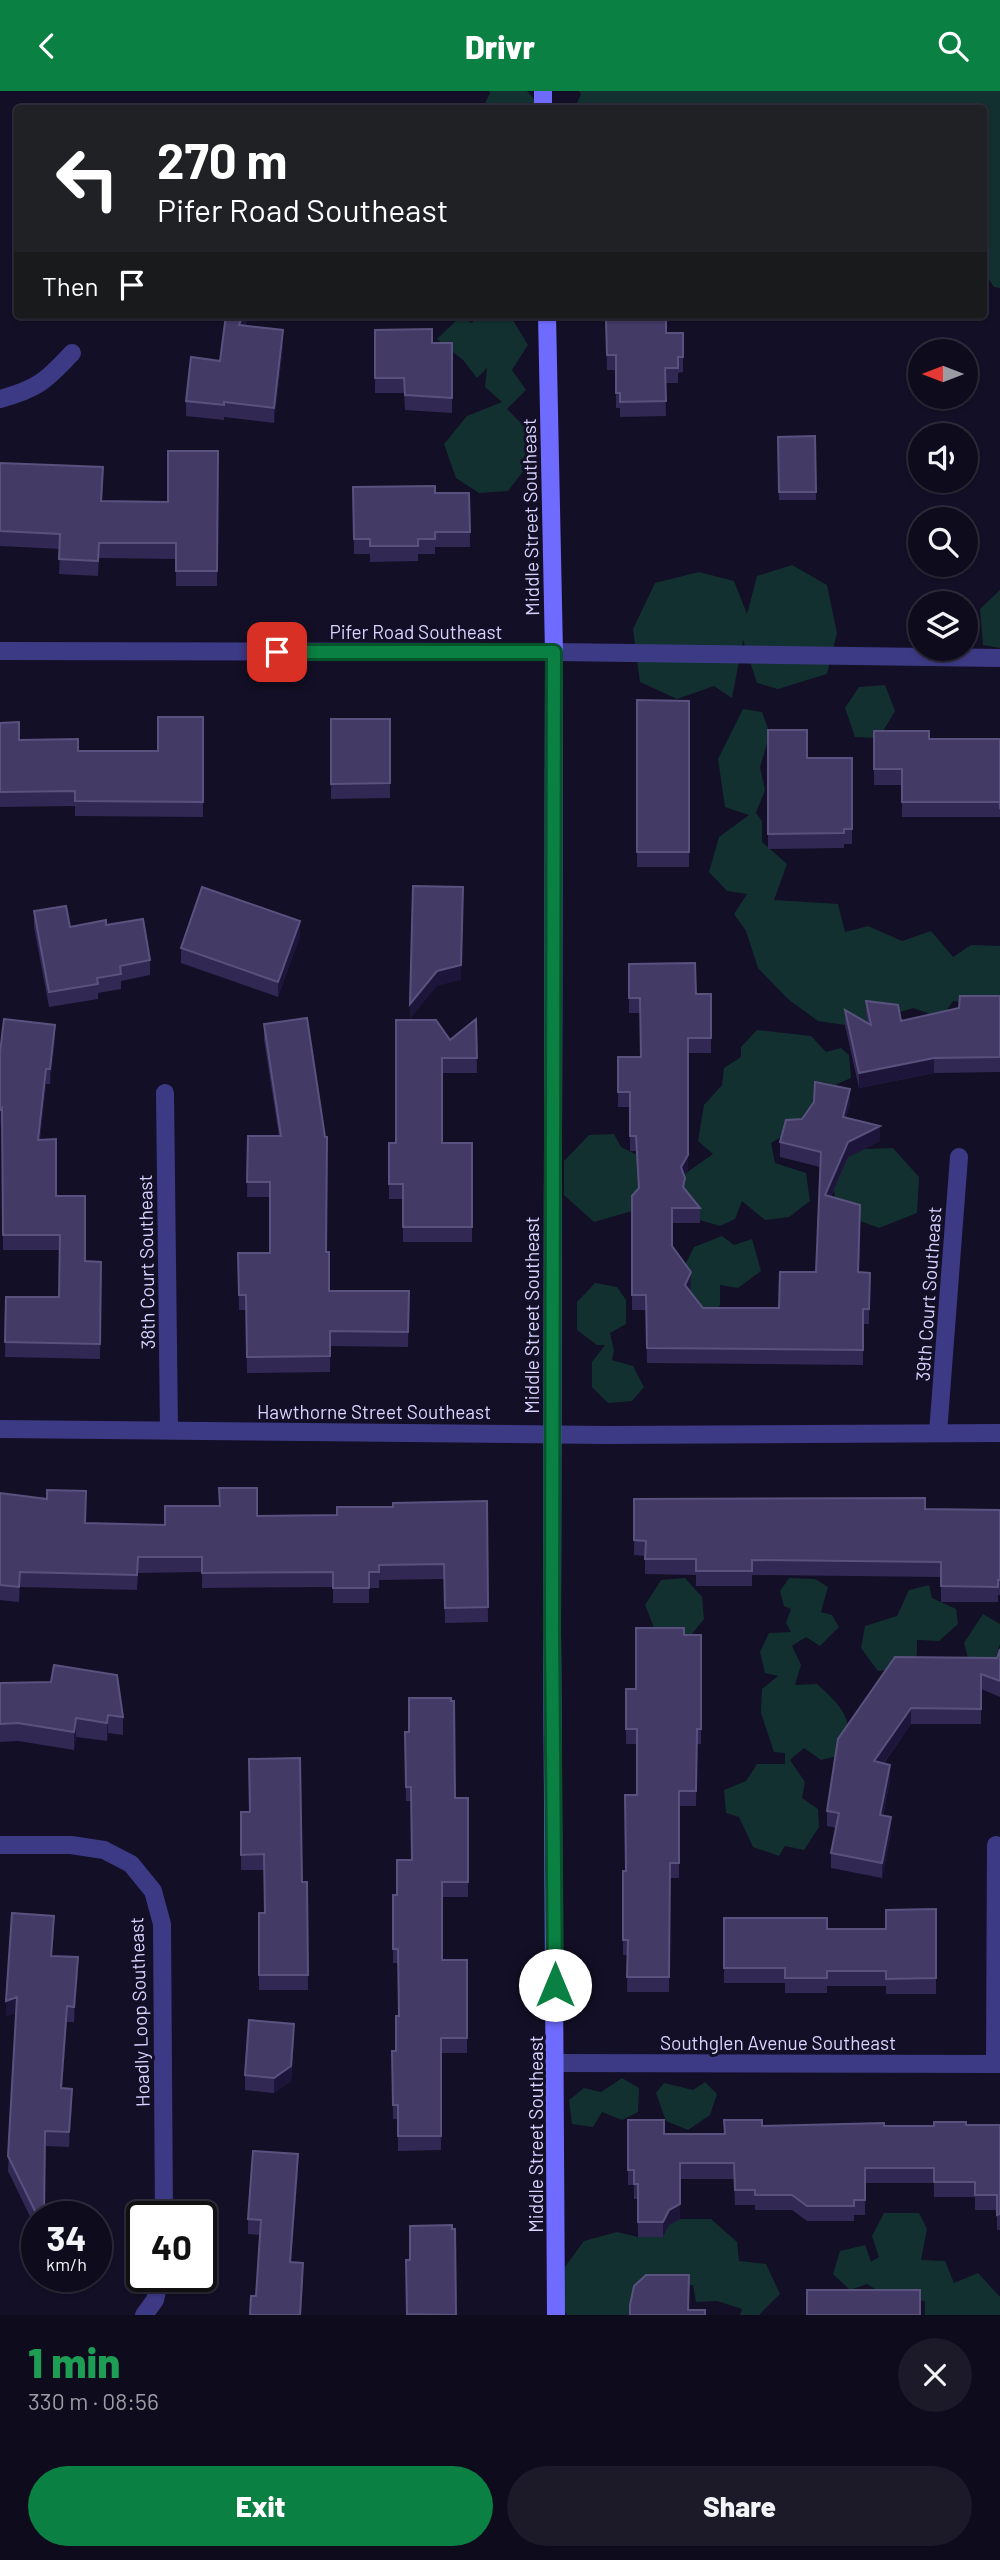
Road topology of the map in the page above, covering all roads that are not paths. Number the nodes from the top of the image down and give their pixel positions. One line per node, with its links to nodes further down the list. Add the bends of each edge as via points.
1 (547, 319): 5 (street, Middle Street Southeast)
2 (72, 353): 3 (street, via 48,379 26,392)
3 (0, 399)
4 (0, 651): 5 (street, Pifer Road Southeast)
5 (554, 652): 6 (street, Pifer Road Southeast); 13 (street, Middle Street Southeast)
6 (1000, 658)
7 (165, 1093): 10 (street, 38th Court Southeast)
8 (959, 1157): 11 (street, 39th Court Southeast)
9 (0, 1429): 10 (street, Hawthorne Street Southeast)
10 (169, 1430): 13 (street, Hawthorne Street Southeast)
11 (938, 1433): 12 (street, Hawthorne Street Southeast); 13 (street, Hawthorne Street Southeast)
12 (1000, 1433)
13 (552, 1434): 16 (street, Middle Street Southeast)
14 (0, 1845): 18 (street, Hoadly Loop Southeast, via 104,1850 131,1864 153,1891 162,1924)
15 (996, 1845): 17 (street)
16 (556, 2063): 17 (street, Southglen Avenue Southeast); 21 (street, Middle Street Southeast)
17 (997, 2064)
18 (164, 2201)
19 (157, 2292): 20 (street)
20 (144, 2315)
21 (556, 2315)

